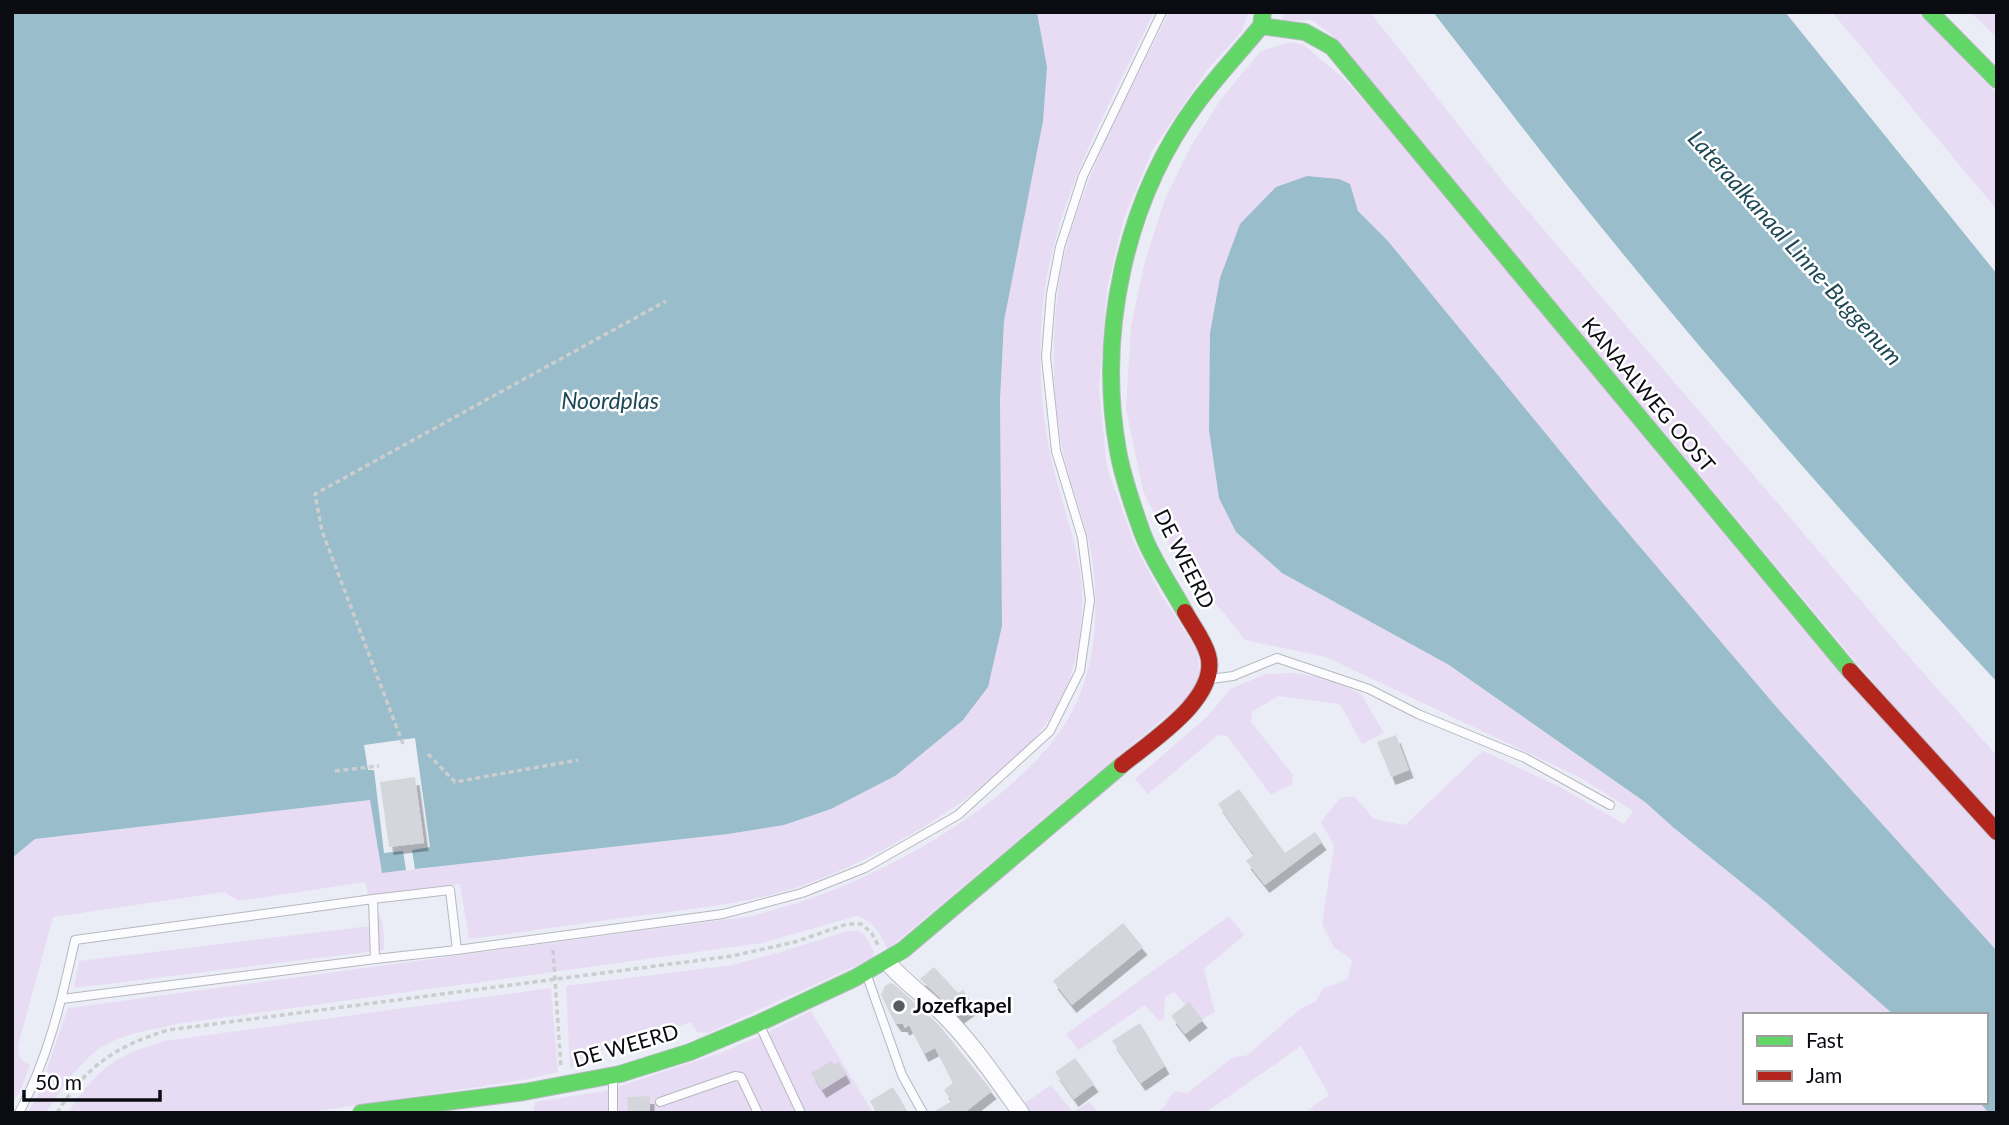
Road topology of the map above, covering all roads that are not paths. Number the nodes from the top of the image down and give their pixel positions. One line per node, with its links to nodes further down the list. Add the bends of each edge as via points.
1 (1162, 12): 9 (lane, via 1083,176 1060,247 1051,294 1046,357 1056,451 1082,537 1090,600 1080,671 1051,731 958,815 866,868 802,893 723,914)
2 (1930, 12): 4 (street)
3 (1262, 19): 5 (street, DE WEERD, via 1196,104 1141,206 1120,280 1110,368 1118,452 1143,535 1208,654); 7 (street, KANAALWEG OOST, via 1305,32 1332,47 1858,680)
4 (1997, 80)
5 (1208, 679): 6 (lane, via 1233,676 1277,658 1369,689 1525,758); 11 (street, DE WEERD, via 1188,710)
6 (1610, 805)
7 (1997, 832)
8 (373, 899): 9 (lane, via 450,890); 10 (lane); 13 (lane, via 75,940)
9 (457, 950): 10 (lane)
10 (375, 959): 13 (lane)
11 (887, 962): 12 (street, DE WEERD); 24 (street, via 946,1017)
12 (866, 973): 14 (street, DE WEERD); 23 (lane, via 902,1075)
13 (62, 999): 18 (lane, via 40,1068)
14 (758, 1023): 15 (street, DE WEERD, via 658,1063); 22 (lane)
15 (613, 1075): 17 (street, DE WEERD); 20 (lane)
16 (660, 1102): 21 (lane, via 735,1076 741,1077)
17 (453, 1106): 19 (street, DE WEERD)
18 (19, 1113)
19 (361, 1113)
20 (613, 1113)
21 (758, 1113)
22 (801, 1113)
23 (923, 1113)
24 (1020, 1113)

